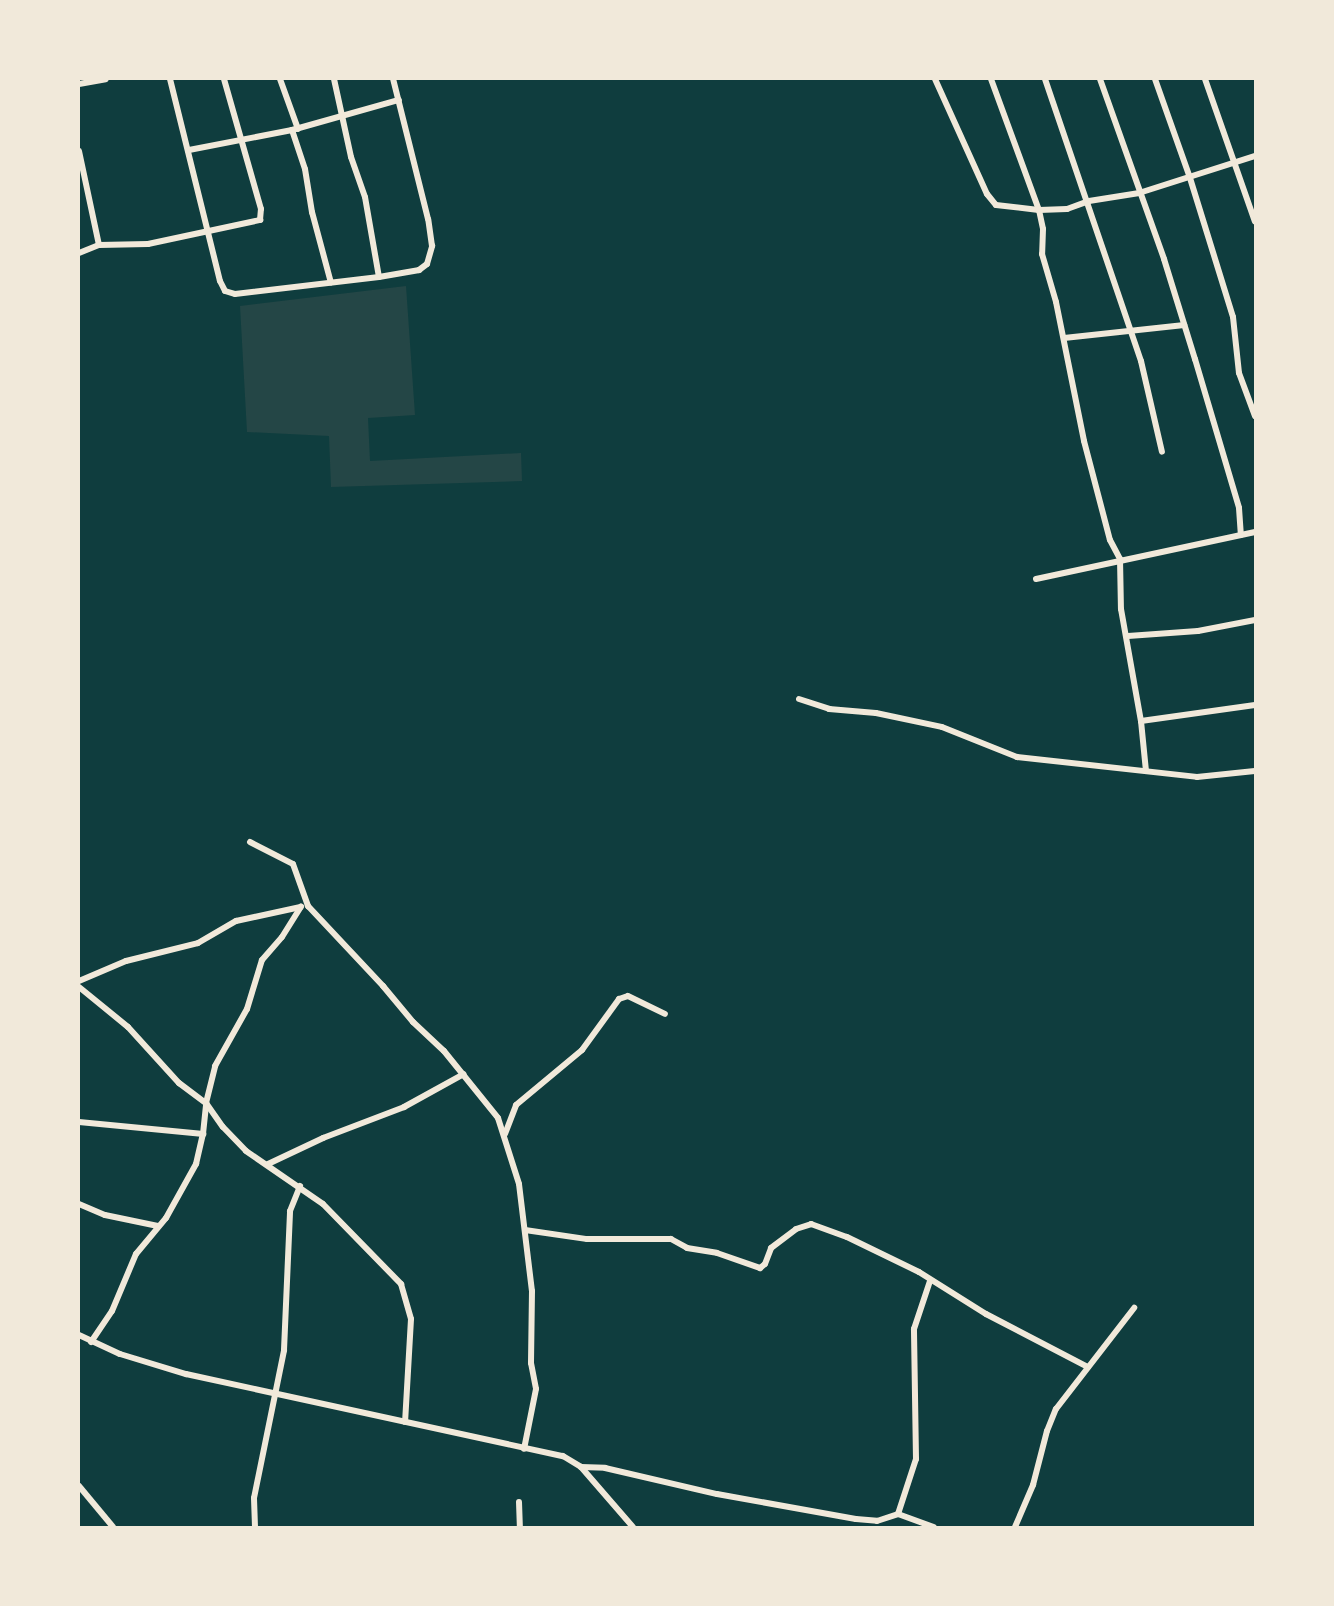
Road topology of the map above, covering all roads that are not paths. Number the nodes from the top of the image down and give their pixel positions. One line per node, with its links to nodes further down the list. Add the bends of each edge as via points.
1 (106, 79): 13 (street)
2 (170, 79): 18 (street)
3 (224, 79): 17 (street)
4 (280, 79): 16 (street)
5 (334, 79): 15 (street)
6 (393, 79): 14 (street)
7 (935, 79): 25 (street, via 987,194 996,205)
8 (991, 79): 25 (street)
9 (1045, 79): 24 (street)
10 (1100, 79): 23 (street)
11 (1155, 79): 22 (street)
12 (1205, 79): 21 (street)
13 (79, 84)
14 (399, 100): 15 (street); 30 (street, via 432,246 427,264 419,271)
15 (343, 117): 16 (street); 30 (street, via 365,197)
16 (295, 130): 17 (street); 31 (street)
17 (242, 141): 18 (street); 27 (street, via 260,220)
18 (189, 150): 27 (street)
19 (79, 151): 28 (street)
20 (1255, 156): 21 (street)
21 (1234, 163): 22 (street); 26 (street)
22 (1190, 178): 23 (street); 35 (street, via 1233,317 1239,373)
23 (1139, 193): 24 (street); 32 (street)
24 (1089, 201): 25 (street, via 1067,209); 33 (street)
25 (1039, 210): 34 (street, via 1042,254)
26 (1255, 222)
27 (207, 231): 28 (street, via 148,244); 31 (street, via 225,291)
28 (99, 245): 29 (street)
29 (79, 253)
30 (379, 277): 31 (street)
31 (331, 284)
32 (1184, 325): 33 (street); 38 (street, via 1239,508)
33 (1131, 332): 34 (street); 36 (street)
34 (1064, 338): 39 (street, via 1084,442 1110,540)
35 (1255, 416)
36 (1162, 452)
37 (1255, 532): 38 (street)
38 (1241, 535): 39 (street)
39 (1120, 559): 40 (street); 42 (street, via 1121,610)
40 (1036, 579)
41 (1255, 620): 42 (street, via 1198,631)
42 (1128, 636): 45 (street, via 1131,677)
43 (799, 699): 46 (street, via 829,709 942,727 1017,757)
44 (1255, 705): 45 (street)
45 (1142, 721): 46 (street)
46 (1146, 771): 47 (street, via 1197,777)
47 (1255, 771)
48 (250, 842): 49 (street, via 293,864)
49 (304, 907): 50 (street, via 236,921 198,943 126,961); 53 (street); 54 (street, via 260,965 247,1009 215,1066)
50 (79, 981)
51 (79, 987): 54 (street, via 128,1027 179,1083)
52 (665, 1014): 57 (street, via 628,996 619,999 582,1050 516,1105)
53 (464, 1074): 57 (street); 58 (street, via 404,1107)
54 (206, 1103): 56 (street); 58 (street, via 246,1151)
55 (79, 1122): 56 (street)
56 (203, 1134): 61 (street, via 196,1164)
57 (505, 1134): 62 (street)
58 (268, 1164): 59 (street)
59 (300, 1186): 68 (street, via 290,1211 284,1350); 69 (street, via 369,1248 401,1284 411,1319)
60 (79, 1204): 61 (street, via 105,1215)
61 (158, 1226): 66 (street, via 136,1254 112,1311)
62 (525, 1230): 63 (street, via 587,1239 671,1239 687,1248 760,1268 771,1248 811,1224 847,1237); 70 (street, via 536,1389)
63 (930, 1281): 67 (street); 74 (street, via 914,1329 916,1459)
64 (1134, 1308): 67 (street)
65 (79, 1335): 66 (street)
66 (92, 1342): 68 (street, via 154,1365)
67 (1088, 1367): 81 (street, via 1056,1409)
68 (275, 1395): 69 (street); 77 (street, via 254,1498)
69 (405, 1422): 70 (street)
70 (524, 1449): 71 (street, via 563,1456)
71 (581, 1467): 74 (street, via 856,1519 877,1521); 75 (street)
72 (79, 1486): 76 (street)
73 (519, 1502): 78 (street)
74 (898, 1514): 80 (street)
75 (630, 1524): 79 (street)
76 (113, 1527)
77 (255, 1527)
78 (520, 1527)
79 (622, 1527)
80 (934, 1527)
81 (1016, 1527)

